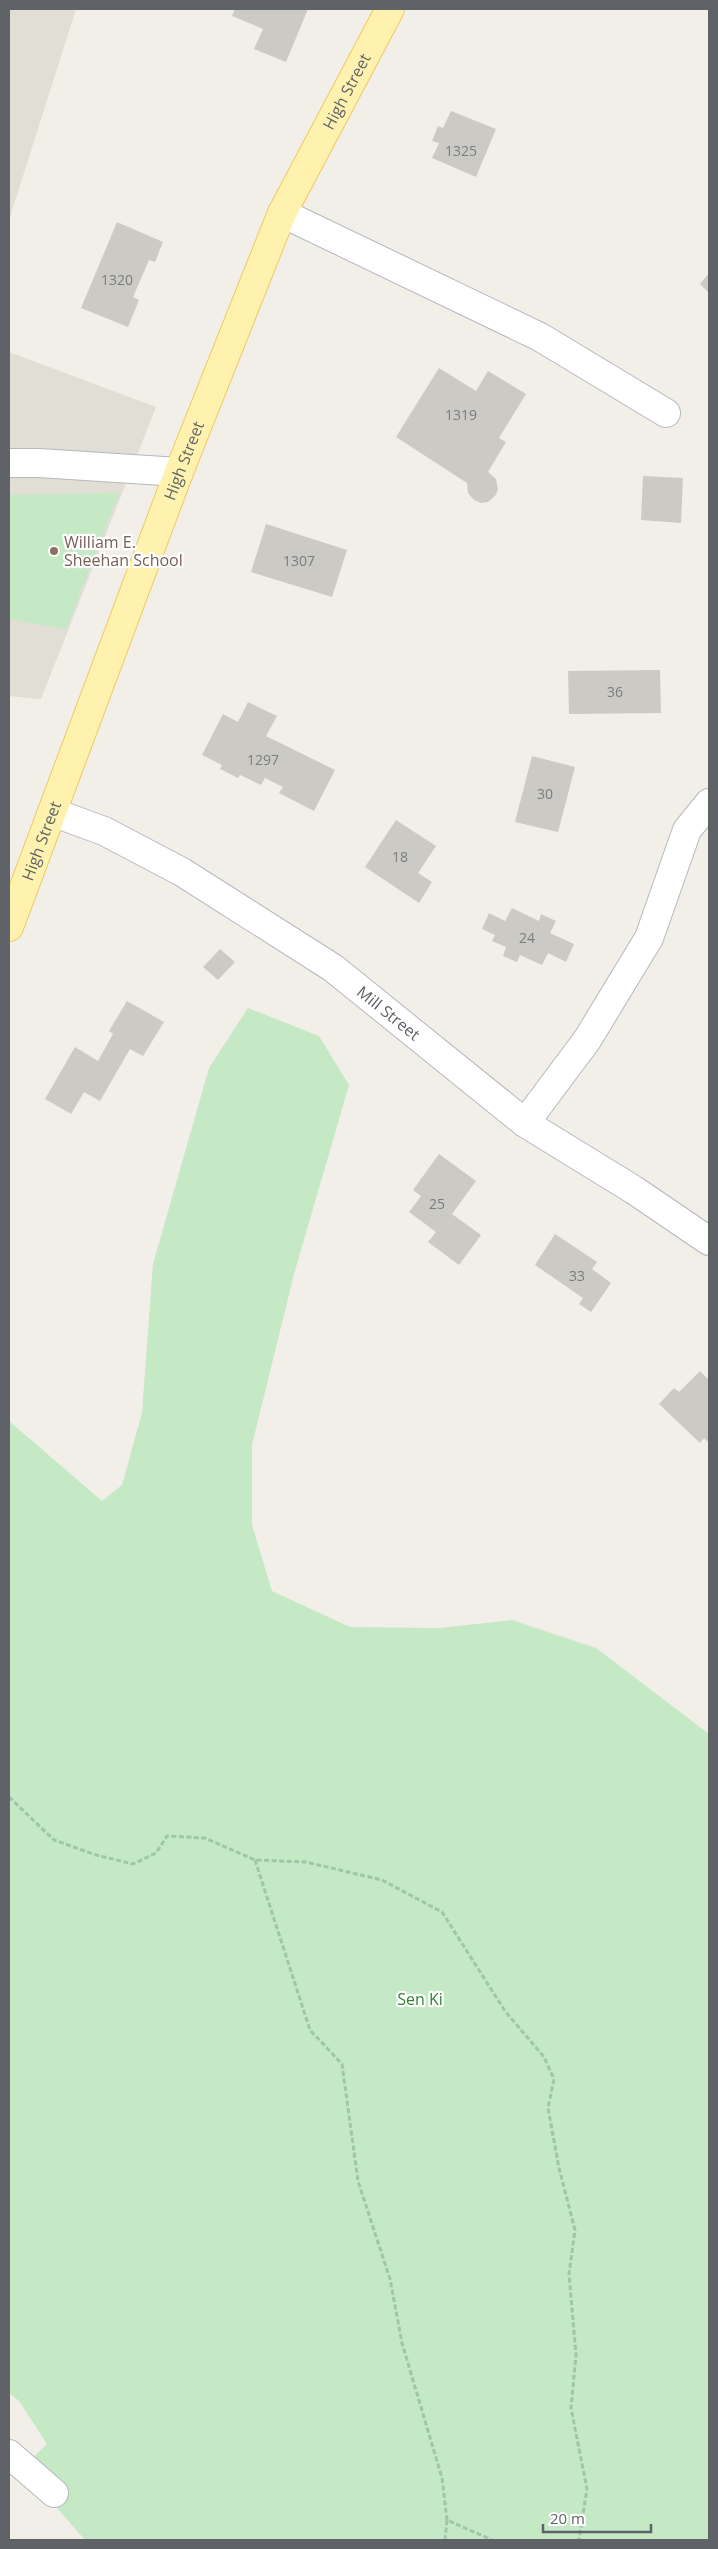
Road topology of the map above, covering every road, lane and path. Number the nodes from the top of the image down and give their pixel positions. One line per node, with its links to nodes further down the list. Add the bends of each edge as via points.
1 (390, 9): 2 (main road, High Street)
2 (282, 213): 3 (street, via 540,337); 5 (main road, High Street)
3 (666, 413)
4 (9, 463): 5 (street)
5 (179, 472): 7 (main road, High Street)
6 (709, 804): 9 (street, via 687,830 649,938 587,1040)
7 (52, 812): 8 (main road, High Street); 9 (street, Mill Street, via 104,830 182,872 333,968)
8 (9, 927)
9 (525, 1123): 10 (street, Mill Street)
10 (709, 1240)
11 (9, 1797): 12 (path, via 54,1840 96,1855 133,1864 156,1853 167,1836 205,1838)
12 (255, 1860): 15 (path, via 310,2030 342,2064 358,2181 390,2279 402,2343 442,2478); 18 (path, via 306,1862 382,1880 442,1912 505,2011 544,2057 554,2079 548,2108 575,2230 569,2274 576,2355 571,2408 587,2490)
13 (9, 2454): 14 (street)
14 (54, 2493)
15 (446, 2520): 16 (path); 17 (path)
16 (445, 2540)
17 (492, 2540)
18 (579, 2540)

